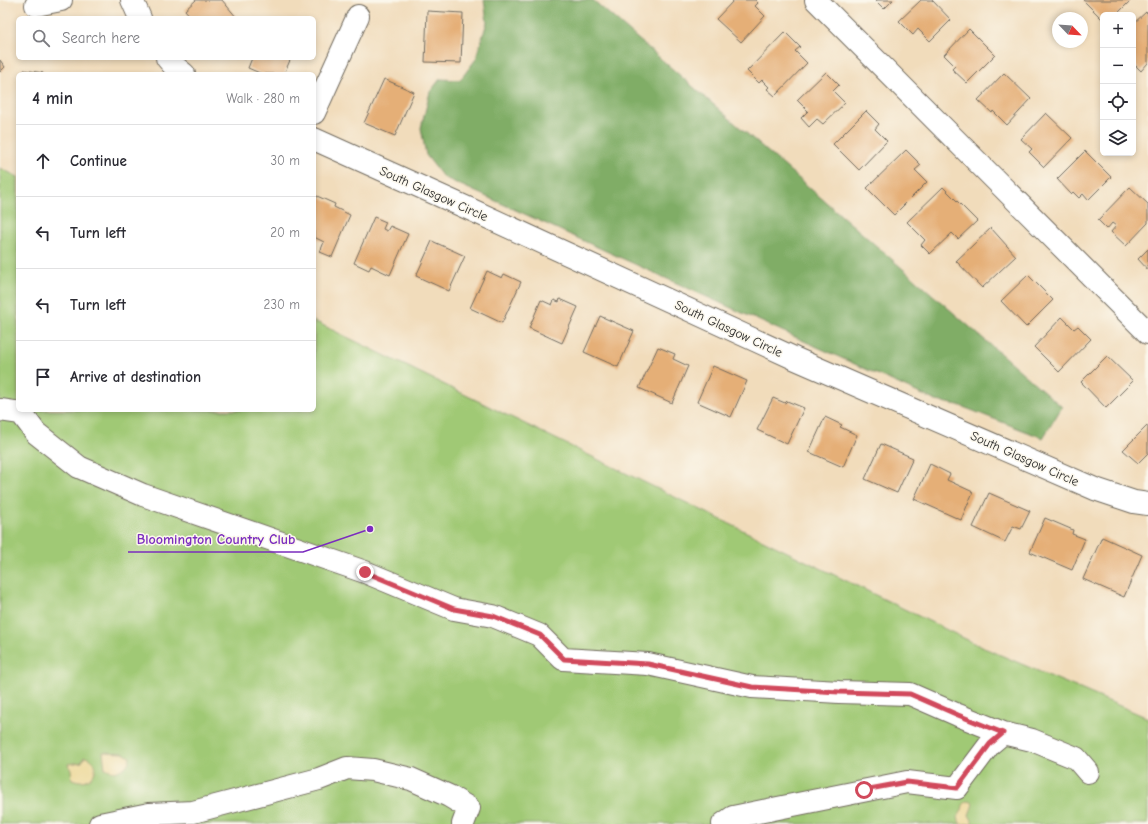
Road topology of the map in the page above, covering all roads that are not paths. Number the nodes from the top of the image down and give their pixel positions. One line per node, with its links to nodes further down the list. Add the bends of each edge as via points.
1 (61, 0): 4 (street)
2 (132, 0): 5 (street)
3 (816, 0): 11 (street)
4 (36, 5)
5 (139, 16)
6 (358, 16): 9 (street)
7 (169, 60): 8 (street)
8 (182, 72)
9 (316, 109)
10 (316, 140): 13 (street, South Glasgow Circle, via 796,359 1095,489)
11 (1148, 333)
12 (0, 410): 14 (street, via 21,413 36,433 79,467 143,495 365,572 454,609 493,616 540,635 564,659 648,664 752,687 910,694)
13 (1148, 504)
14 (1003, 733): 15 (street, via 1032,740 1076,758); 18 (street, via 990,744 957,788 907,782 733,817)
15 (1088, 772)
16 (100, 824): 17 (street, via 149,814 193,812 318,779 347,768 373,770 411,779 448,796 469,808)
17 (463, 824)
18 (723, 824)

